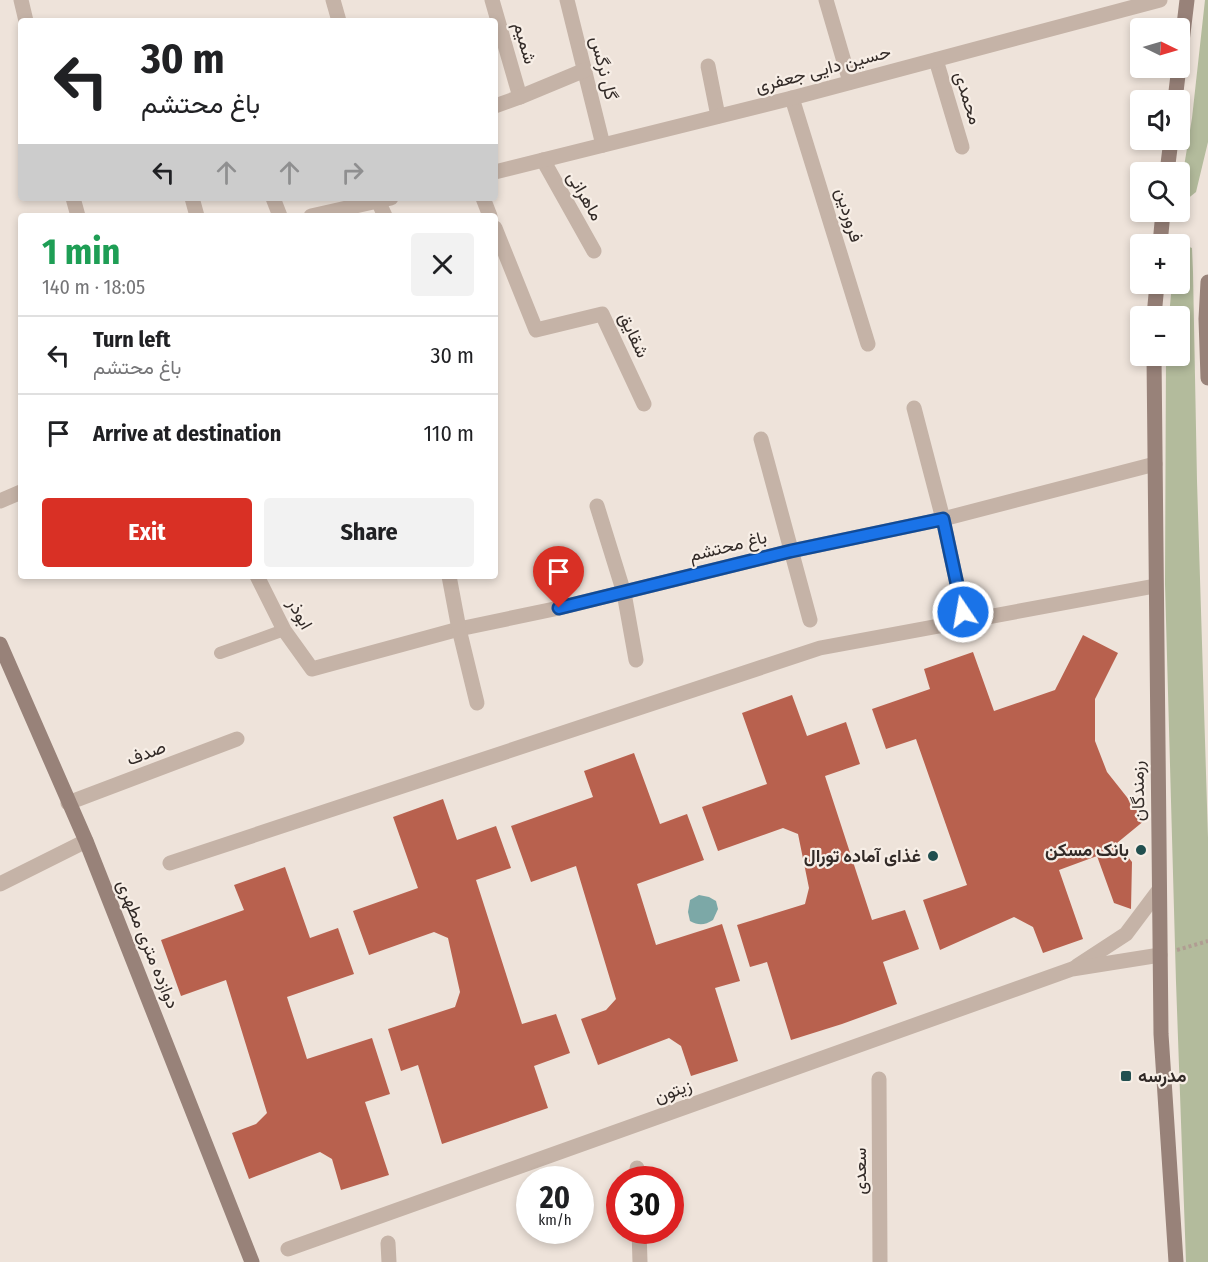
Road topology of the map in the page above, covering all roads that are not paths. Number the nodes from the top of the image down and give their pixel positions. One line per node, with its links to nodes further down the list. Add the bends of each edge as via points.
1 (21, 0): 8 (street)
2 (333, 0): 9 (street)
3 (492, 0): 10 (street, شمیم)
4 (567, 0): 14 (street, گل نرگس)
5 (826, 0): 15 (street)
6 (1160, 0): 12 (street, حسین دایی جعفری)
7 (1187, 0): 16 (main road)
8 (26, 18)
9 (338, 18)
10 (497, 18)
11 (498, 21): 17 (street, شمیم)
12 (936, 60): 15 (street, حسین دایی جعفری); 22 (street, محمدی)
13 (708, 66): 20 (street)
14 (585, 70): 17 (street, شمیم); 21 (street, گل نرگس)
15 (850, 82): 18 (street, حسین دایی جعفری)
16 (1176, 90)
17 (520, 97): 19 (street, شمیم)
18 (792, 98): 20 (street, حسین دایی جعفری); 30 (street, فروردین)
19 (498, 105)
20 (718, 116): 21 (street, حسین دایی جعفری)
21 (603, 145): 23 (street, حسین دایی جعفری)
22 (962, 147)
23 (543, 160): 24 (street, حسین دایی جعفری); 28 (street, ماهرانی)
24 (498, 171)
25 (375, 201): 26 (street)
26 (324, 213)
27 (498, 235): 33 (street, شقایق, via 536,330 602,314)
28 (594, 251)
29 (1208, 282): 32 (main road)
30 (868, 344)
31 (1154, 366): 36 (main road, رزمندگان)
32 (1208, 378)
33 (644, 404)
34 (914, 408): 40 (street)
35 (761, 439): 41 (street)
36 (1155, 464): 40 (street, باغ محتشم); 44 (main road, رزمندگان)
37 (18, 493): 38 (street)
38 (0, 501)
39 (597, 506): 45 (street)
40 (943, 519): 41 (street, باغ محتشم); 46 (street)
41 (791, 551): 45 (street, باغ محتشم); 47 (street)
42 (258, 579): 49 (street, ابوذر)
43 (451, 579): 48 (street)
44 (1155, 586): 58 (street, via 820,648); 60 (main road, رزمندگان)
45 (624, 592): 48 (street, باغ محتشم); 52 (street)
46 (963, 612)
47 (810, 620)
48 (459, 629): 53 (street, باغ محتشم); 54 (street)
49 (284, 630): 51 (lane); 53 (street, ابوذر)
50 (0, 644): 56 (main road, دوازده متری مطهری)
51 (220, 653)
52 (636, 660)
53 (312, 669)
54 (477, 702)
55 (237, 739): 56 (street, صدف)
56 (68, 803): 57 (main road, دوازده متری مطهری)
57 (86, 841): 59 (street); 67 (main road, دوازده متری مطهری)
58 (170, 863)
59 (0, 884)
60 (1159, 890): 61 (main road, رزمندگان); 62 (street, via 1126,934)
61 (1160, 955): 62 (street); 71 (main road, رزمندگان, via 1161,1035)
62 (1072, 969): 66 (street, زیتون)
63 (879, 1079): 70 (street, سعدی)
64 (388, 1243): 68 (street)
65 (639, 1244): 69 (street)
66 (288, 1249)
67 (252, 1262)
68 (389, 1262)
69 (640, 1262)
70 (880, 1262)
71 (1176, 1262)

